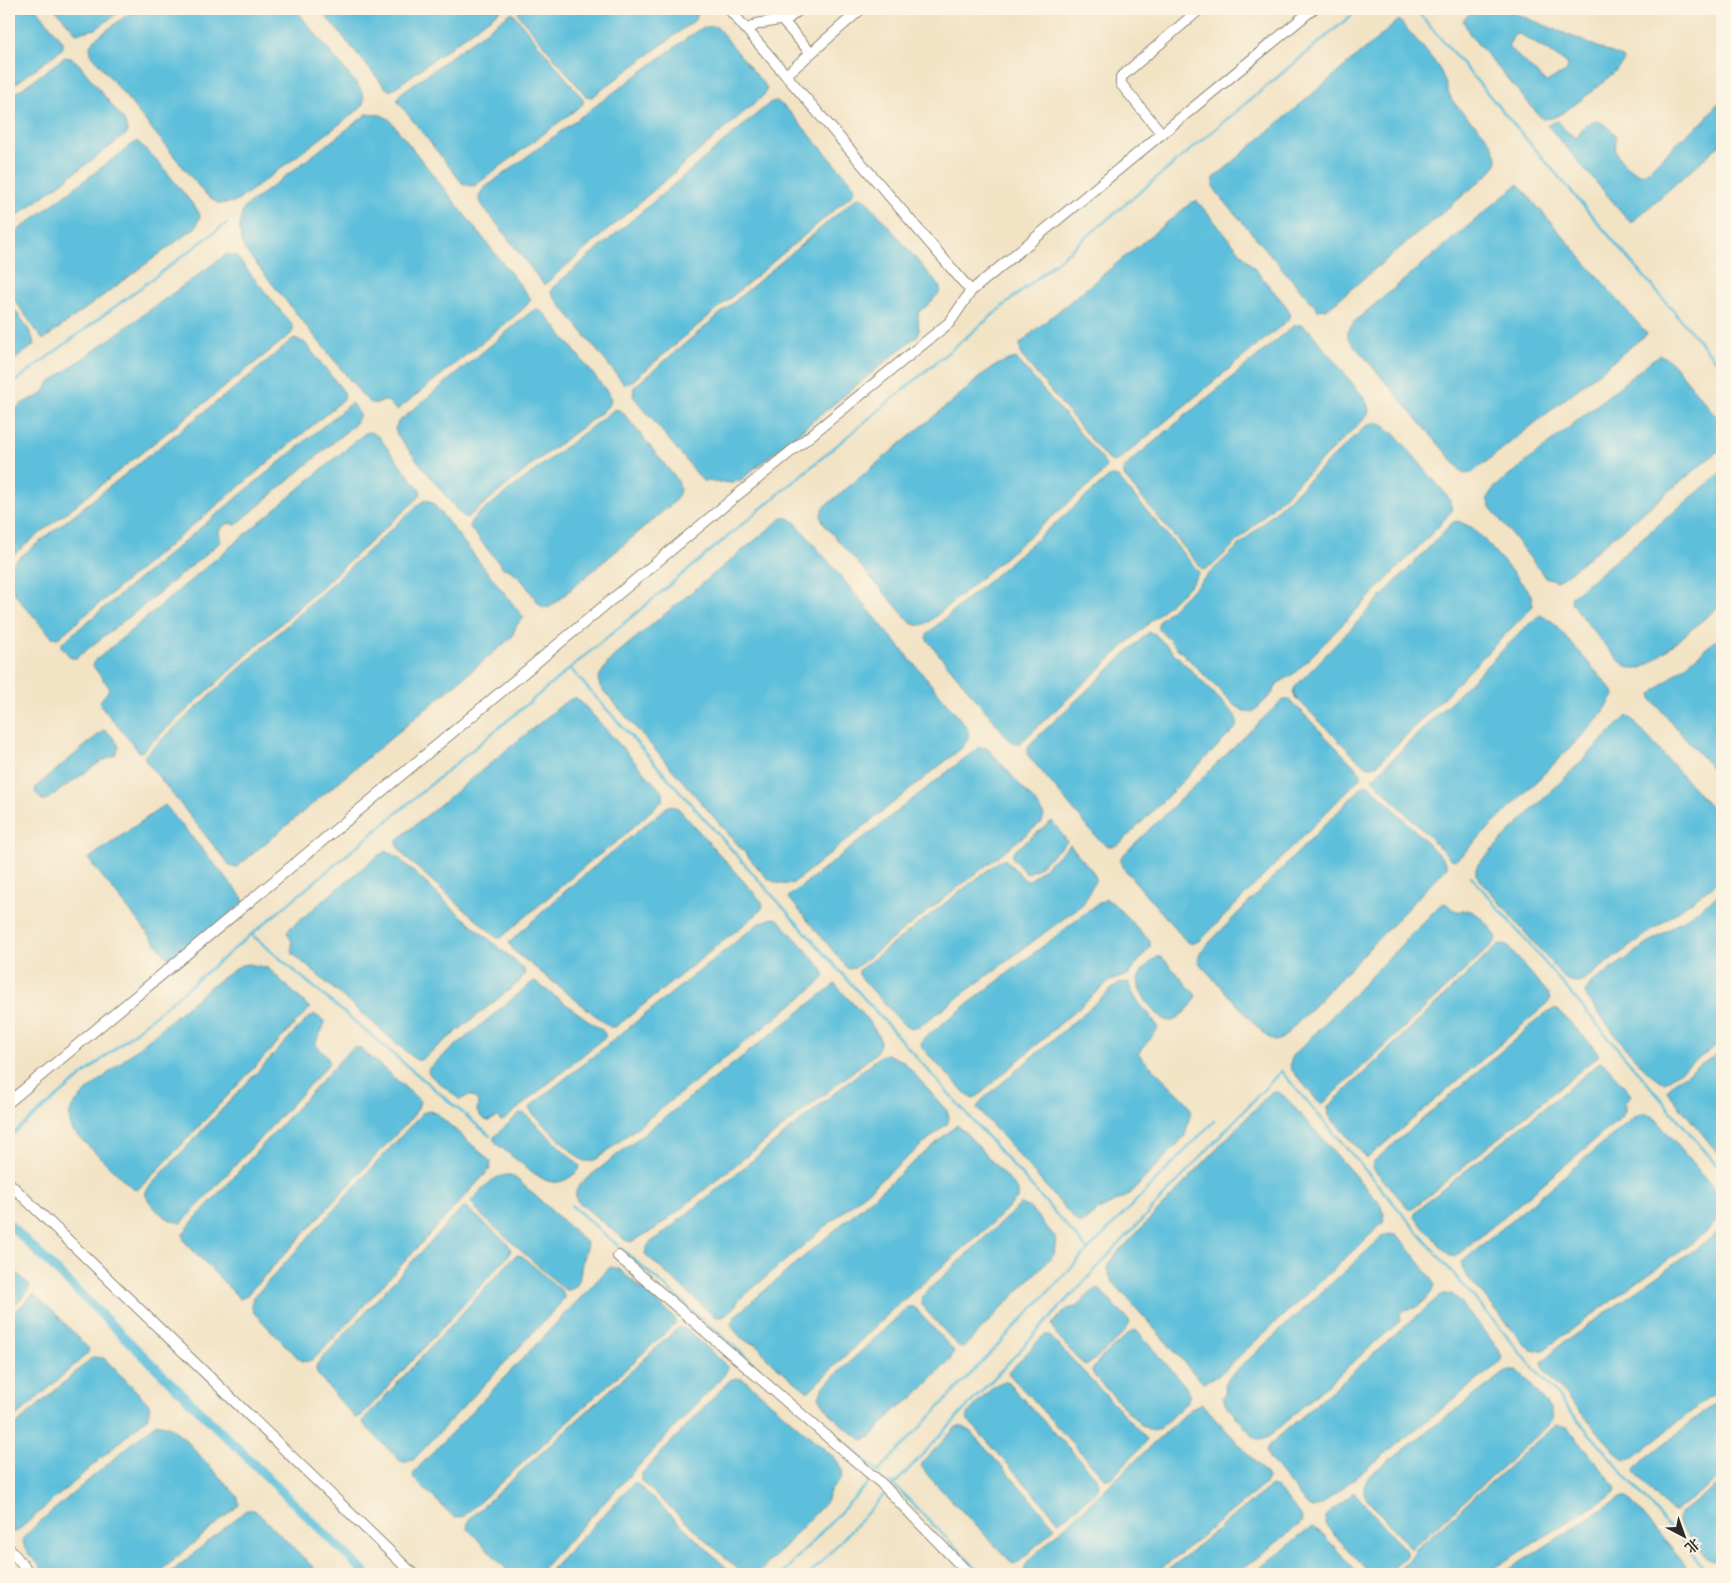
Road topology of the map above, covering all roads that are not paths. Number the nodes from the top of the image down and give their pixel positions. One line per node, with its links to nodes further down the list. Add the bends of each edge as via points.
1 (729, 9): 7 (street)
2 (800, 9): 6 (street, via 790,18)
3 (861, 9): 8 (street)
4 (1200, 9): 10 (street, via 1121,77 1121,84)
5 (1314, 9): 10 (street)
6 (781, 19): 7 (street); 8 (street)
7 (747, 30): 9 (street)
8 (811, 53): 9 (street)
9 (786, 75): 11 (street)
10 (1162, 134): 11 (street)
11 (971, 291): 12 (street, via 950,322 730,501)
12 (9, 1102)
13 (9, 1183): 17 (street)
14 (618, 1256): 18 (street, via 881,1483)
15 (9, 1548): 16 (street)
16 (30, 1574)
17 (413, 1574)
18 (969, 1574)

